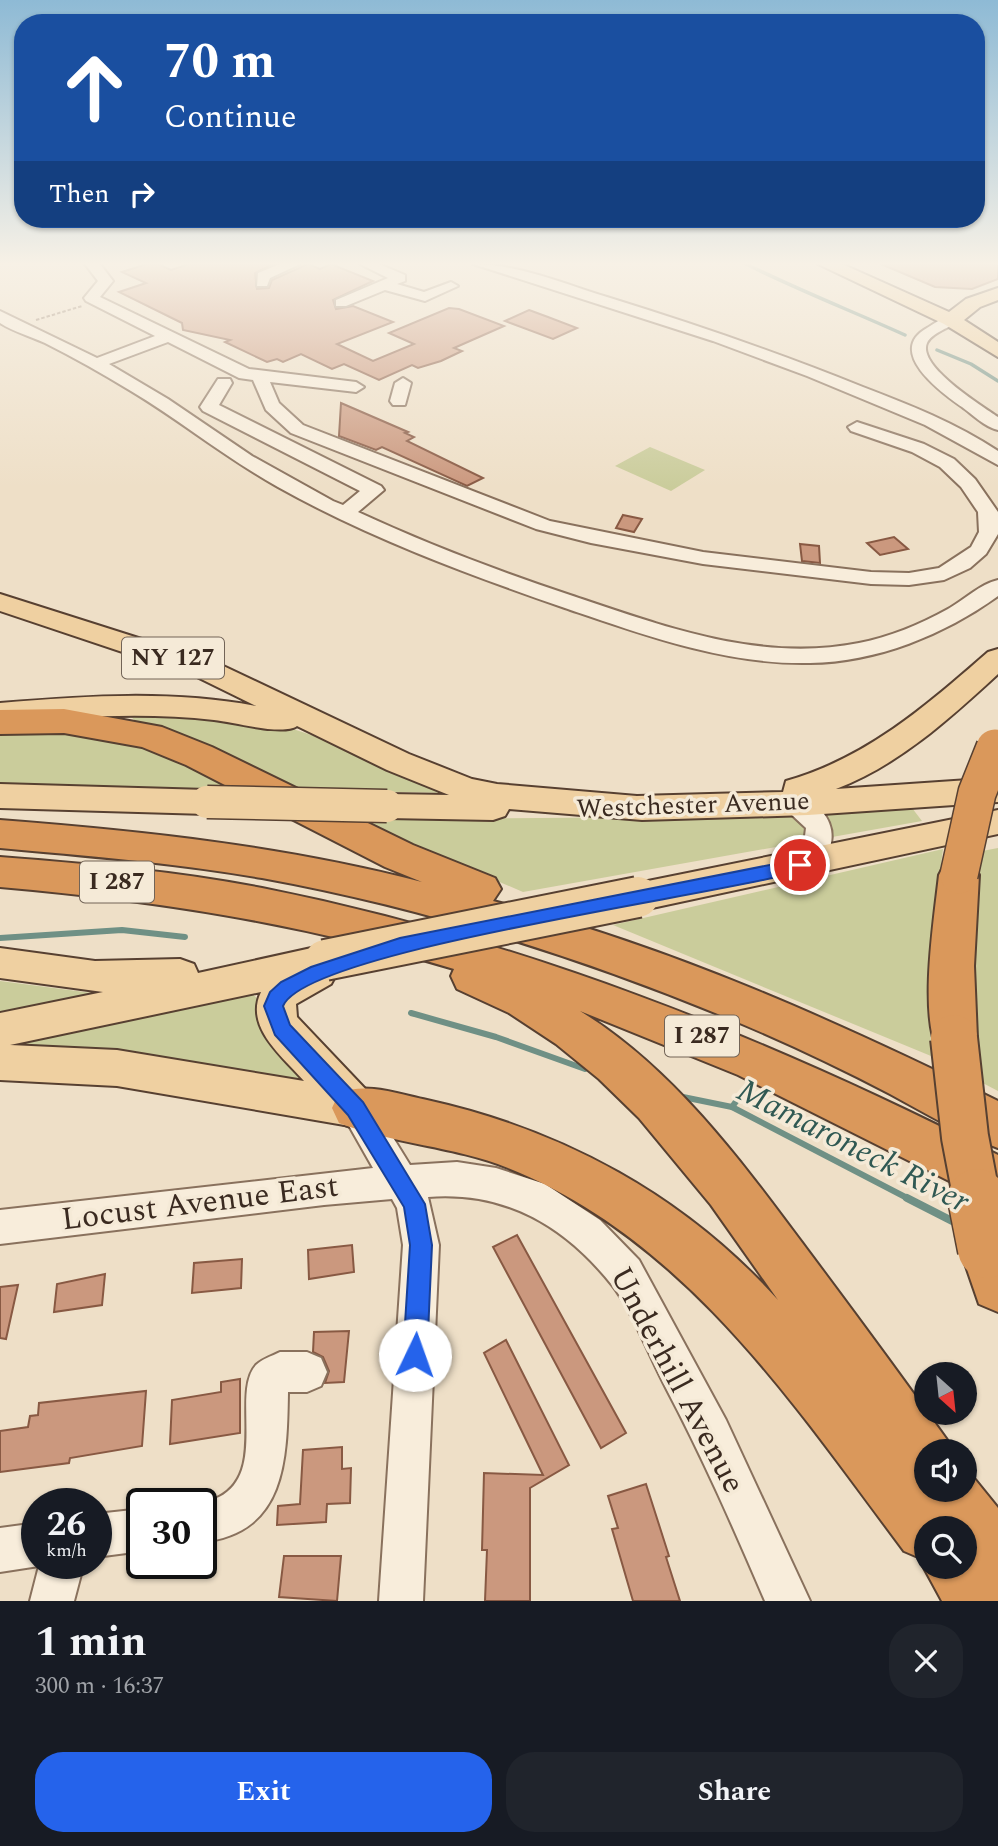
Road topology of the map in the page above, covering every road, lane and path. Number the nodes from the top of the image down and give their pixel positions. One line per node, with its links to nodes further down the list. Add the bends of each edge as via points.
1 (48, 339): 6 (street)
2 (161, 339): 6 (street)
3 (170, 339): 7 (street, via 244,374)
4 (721, 339): 13 (street)
5 (921, 339): 11 (street, via 917,353 925,368)
6 (94, 364): 17 (street, via 164,403 245,460)
7 (266, 377): 10 (street); 15 (street, via 260,382 272,406 297,429 543,525 676,554 871,578 944,574 979,550 989,532 988,512 968,483 947,463)
8 (224, 383): 17 (street, via 209,407 374,490)
9 (403, 383): 12 (street)
10 (356, 387)
11 (956, 393): 13 (street, via 950,406); 14 (street)
12 (399, 401)
13 (909, 411): 16 (street)
14 (998, 425)
15 (857, 427)
16 (998, 459)
17 (347, 513): 18 (street, via 570,602 686,640 755,654 825,655 882,644 955,614)
18 (998, 586)
19 (0, 602): 23 (main road, NY 127, via 207,670)
20 (998, 658): 28 (main road, via 906,734 863,765 829,782)
21 (0, 713): 23 (main road, via 118,704 187,705 253,714)
22 (0, 722): 36 (highway, via 92,724 174,745 399,856)
23 (338, 734): 28 (main road, NY 127, via 465,789 497,796)
24 (996, 745): 44 (highway, bridge, via 977,793 959,875 953,966 954,1038 967,1149)
25 (998, 790): 27 (main road, Westchester Avenue)
26 (0, 796): 28 (main road, Westchester Avenue, bridge)
27 (792, 803): 28 (main road, Westchester Avenue); 31 (street, via 819,824 822,839)
28 (656, 808)
29 (998, 822): 31 (main road)
30 (0, 834): 36 (highway, I 287, via 169,848 332,875 552,932)
31 (800, 865): 35 (main road, bridge)
32 (0, 872): 33 (highway, I 287)
33 (218, 895): 42 (highway, I 287, via 353,922 586,991 811,1085); 46 (highway, via 432,960 485,981 566,1025 625,1070 672,1116 748,1211)
34 (0, 963): 35 (main road, via 95,978 133,979)
35 (309, 965): 37 (main road); 39 (main road, via 277,997 276,1018)
36 (676, 977): 40 (highway, I 287, via 828,1041)
37 (0, 1030)
38 (0, 1062): 39 (main road, via 117,1068)
39 (356, 1108): 41 (street); 48 (highway, via 449,1126 527,1151 634,1210 744,1303 794,1358)
40 (998, 1126)
41 (401, 1182): 43 (street, Locust Avenue East); 56 (street, via 414,1204 421,1245); 57 (street, Underhill Avenue, via 457,1178 533,1196 587,1232 612,1257 637,1294 712,1434)
42 (998, 1182)
43 (0, 1227)
44 (993, 1267)
45 (307, 1372): 49 (street, via 280,1372 269,1380 263,1473 255,1490)
46 (914, 1444)
47 (955, 1502): 52 (highway)
48 (916, 1516)
49 (217, 1518)
50 (21, 1547): 51 (street)
51 (0, 1550)
52 (998, 1561)
53 (58, 1579): 55 (street)
54 (965, 1579): 58 (highway)
55 (52, 1601)
56 (401, 1601)
57 (788, 1601)
58 (982, 1601)

